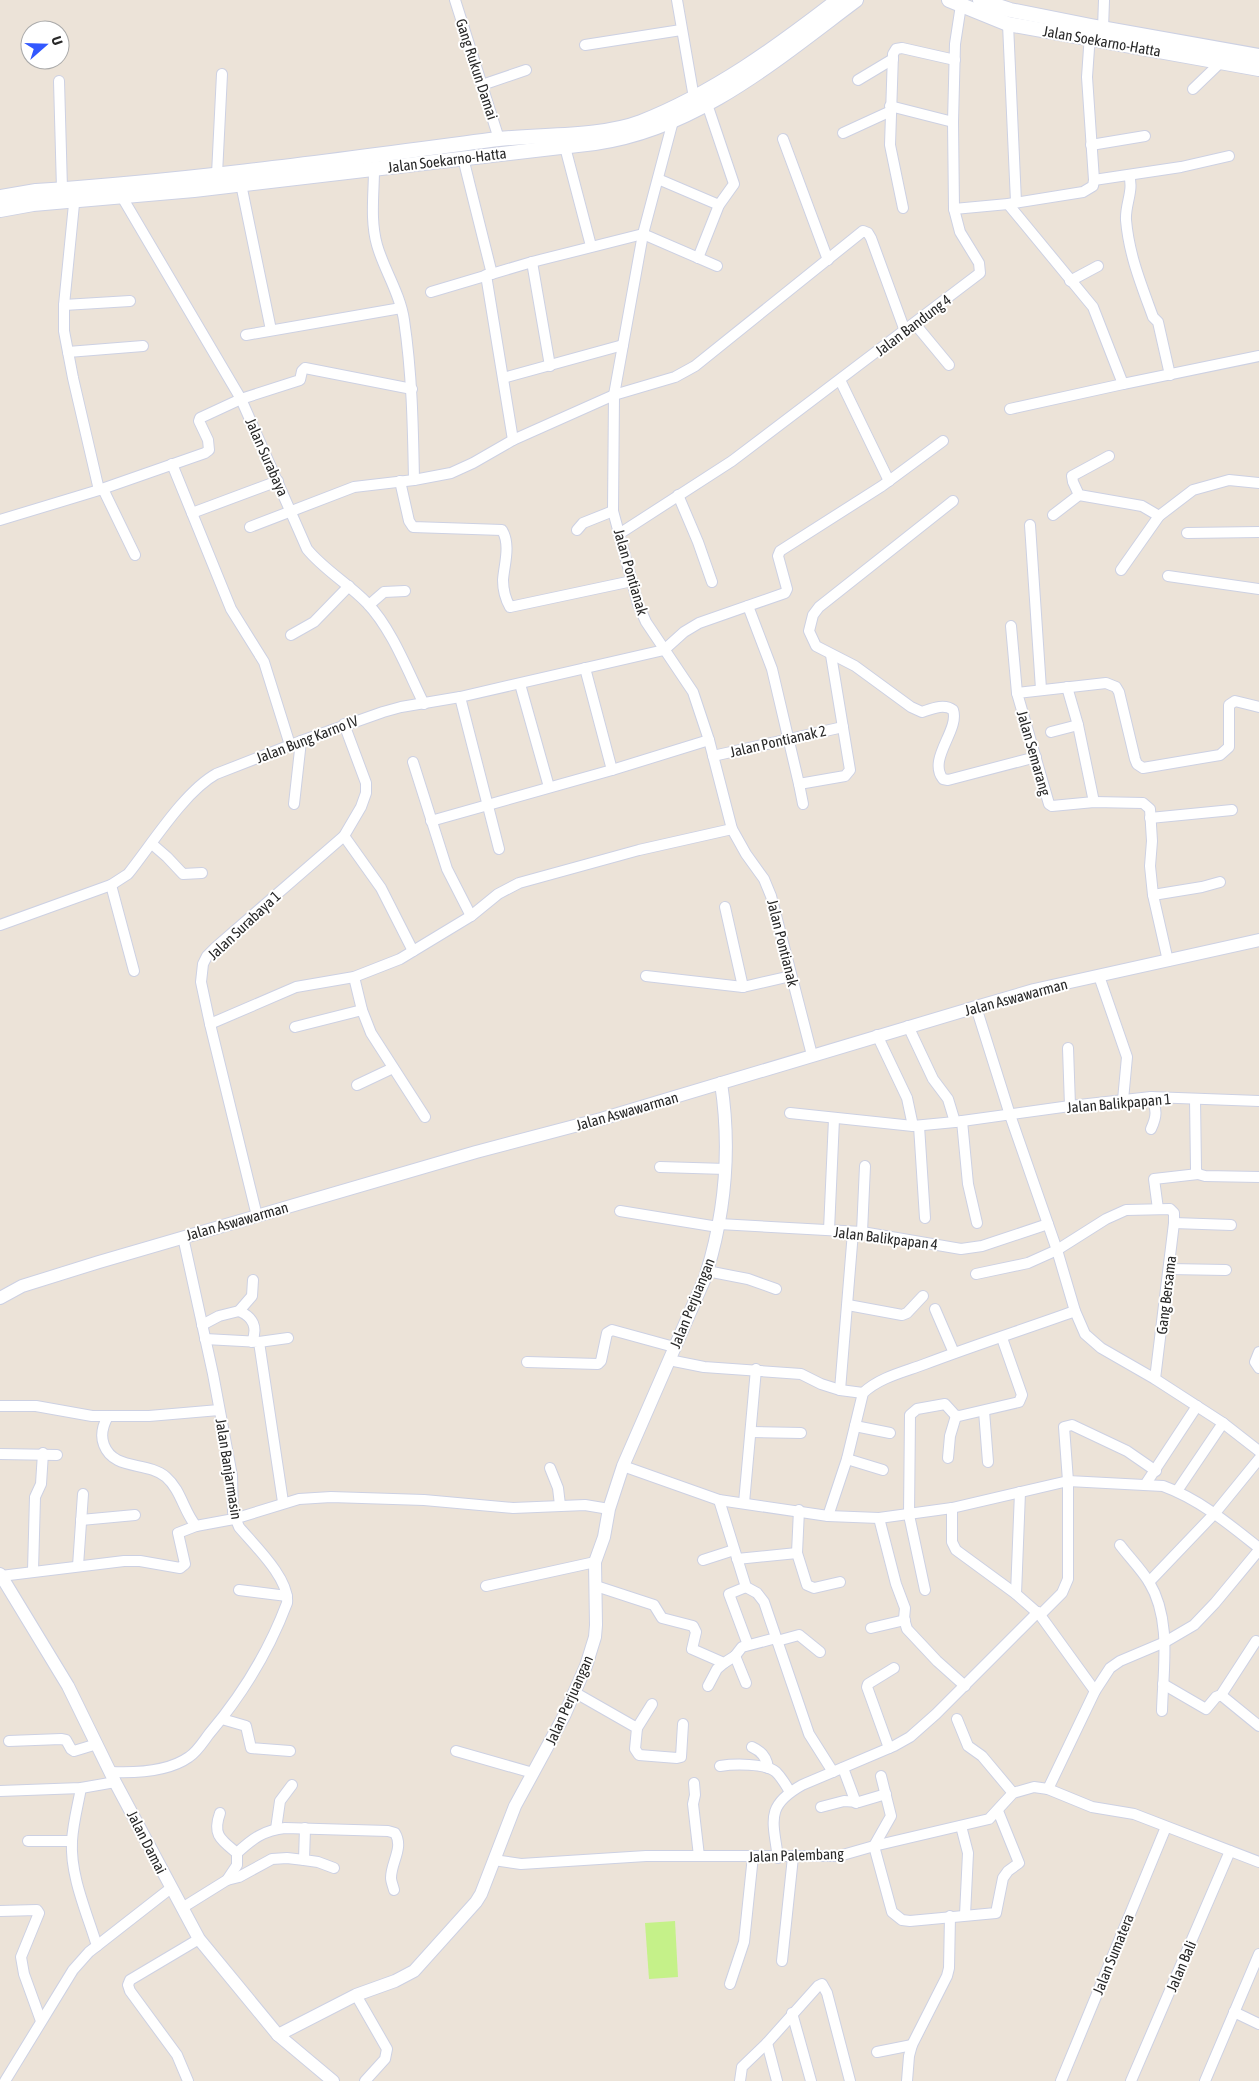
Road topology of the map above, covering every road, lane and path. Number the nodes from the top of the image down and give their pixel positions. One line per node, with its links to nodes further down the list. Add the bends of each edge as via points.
1 (455, 0): 21 (street, Gang Rukun Damai)
2 (677, 0): 9 (street)
3 (838, 0): 23 (main road, Jalan Soekarno-Hatta, via 782,43)
4 (856, 0): 24 (main road, Jalan Soekarno-Hatta, via 743,83)
5 (1104, 0): 10 (street)
6 (987, 1): 10 (main road, Jalan Soekarno-Hatta)
7 (955, 3): 8 (main road, Jalan Soekarno-Hatta); 14 (street, Jalan Bandung 4)
8 (1008, 24): 10 (main road, Jalan Soekarno-Hatta); 45 (street)
9 (681, 30): 11 (street); 23 (street)
10 (1094, 31): 12 (main road, Jalan Soekarno-Hatta); 15 (main road, Jalan Soekarno-Hatta); 32 (street, via 1087,77)
11 (585, 45)
12 (1259, 56)
13 (893, 59): 14 (street, via 895,51 902,48); 19 (street); 25 (street)
14 (955, 60): 27 (street, Jalan Bandung 4)
15 (1220, 63): 17 (main road, Jalan Soekarno-Hatta); 22 (street)
16 (526, 70): 21 (street)
17 (1259, 70)
18 (222, 74): 37 (street)
19 (858, 80)
20 (59, 81): 42 (street)
21 (482, 85): 30 (street, Gang Rukun Damai)
22 (1193, 89)
23 (691, 104): 24 (main road, Jalan Soekarno-Hatta); 26 (main road, Jalan Soekarno-Hatta); 30 (main road, Jalan Soekarno-Hatta, via 614,129)
24 (707, 104): 46 (street, via 734,180)
25 (890, 109): 27 (street); 28 (street); 47 (street, via 890,145)
26 (673, 121): 33 (main road, Jalan Soekarno-Hatta, via 631,137); 39 (street, Jalan Pontianak)
27 (953, 122): 48 (street, Jalan Bandung 4)
28 (843, 133)
29 (1145, 136): 32 (street)
30 (499, 139): 37 (main road, Jalan Soekarno-Hatta)
31 (783, 139): 53 (street)
32 (1091, 145): 40 (street)
33 (565, 147): 35 (main road, Jalan Soekarno-Hatta); 51 (street)
34 (1229, 156): 38 (street)
35 (463, 158): 36 (main road, Jalan Soekarno-Hatta); 57 (street)
36 (374, 168): 41 (main road, Jalan Soekarno-Hatta); 62 (street, via 374,232)
37 (217, 174): 42 (main road, Jalan Soekarno-Hatta)
38 (1129, 175): 40 (street); 73 (street, via 1132,187 1126,219 1130,255 1155,319)
39 (658, 179): 46 (street); 50 (street, Jalan Pontianak)
40 (1094, 180): 45 (street, via 1090,189 1083,192)
41 (241, 184): 44 (main road, Jalan Soekarno-Hatta); 64 (street)
42 (71, 193): 43 (main road, Jalan Soekarno-Hatta, via 36,191); 44 (main road, Jalan Soekarno-Hatta); 49 (main road, Jalan Soekarno-Hatta); 61 (street)
43 (0, 196)
44 (122, 197): 79 (street, Jalan Surabaya)
45 (1012, 203): 48 (street); 58 (street)
46 (719, 206): 52 (street)
47 (903, 208)
48 (954, 209): 63 (street, Jalan Bandung 4, via 960,232 979,263 980,273)
49 (0, 210)
50 (643, 234): 51 (street); 52 (street); 67 (street, Jalan Pontianak)
51 (591, 246): 54 (street)
52 (698, 258): 55 (street)
53 (828, 260): 65 (street, via 860,232 868,233); 78 (street, via 694,366 675,377)
54 (532, 262): 57 (street); 72 (street)
55 (717, 266)
56 (1098, 266): 58 (street)
57 (489, 274): 59 (street); 74 (street)
58 (1070, 281): 76 (street, via 1096,313)
59 (431, 292)
60 (130, 301): 61 (street)
61 (64, 305): 69 (street)
62 (401, 308): 64 (street); 77 (street)
63 (915, 324): 65 (street, Jalan Bandung 4); 71 (street)
64 (271, 330): 66 (street)
65 (905, 331): 75 (street, Jalan Bandung 4)
66 (246, 335)
67 (623, 345): 72 (street); 78 (street, Jalan Pontianak)
68 (143, 346): 69 (street)
69 (68, 352): 90 (street)
70 (1259, 356): 73 (street)
71 (949, 365)
72 (550, 366): 74 (street)
73 (1166, 376): 76 (street)
74 (503, 378): 81 (street)
75 (840, 380): 88 (street); 92 (street, Jalan Bandung 4, via 732,461)
76 (1123, 384): 80 (street)
77 (412, 389): 79 (street, via 306,368 300,380); 85 (street)
78 (614, 394): 81 (street); 94 (street, Jalan Pontianak)
79 (241, 399): 84 (street, via 200,418 209,450); 86 (street, Jalan Surabaya)
80 (1010, 409)
81 (513, 440): 85 (street, via 460,469)
82 (943, 441): 88 (street)
83 (1109, 456): 91 (street, via 1072,476)
84 (172, 464): 90 (street); 96 (street)
85 (414, 480): 87 (street)
86 (278, 481): 95 (street, Jalan Surabaya); 96 (street)
87 (400, 481): 95 (street, via 354,487); 109 (street, via 413,527 502,530 507,557 503,584 511,608)
88 (889, 481): 115 (street, via 780,551 778,556 786,591)
89 (1259, 483): 98 (street, via 1229,480 1204,486 1193,490)
90 (101, 489): 99 (street); 106 (street)
91 (1076, 489): 97 (street); 98 (street, via 1142,506)
92 (678, 495): 105 (street, Jalan Bandung 4); 110 (street)
93 (953, 501): 119 (street, via 818,607 809,631 816,646)
94 (613, 511): 102 (street, via 583,523); 105 (street, Jalan Pontianak)
95 (291, 512): 101 (street); 111 (street, Jalan Surabaya, via 302,540 313,556)
96 (192, 513): 135 (street, via 231,609 264,662)
97 (1054, 515)
98 (1159, 516): 107 (street)
99 (0, 520)
100 (1030, 525): 123 (street)
101 (250, 527)
102 (577, 530)
103 (1259, 532): 104 (street)
104 (1187, 533)
105 (619, 534): 109 (street, Jalan Pontianak)
106 (135, 555)
107 (1121, 570)
108 (1168, 576): 112 (street)
109 (632, 581): 118 (street, Jalan Pontianak, via 646,622)
110 (712, 582)
111 (349, 586): 114 (street, Jalan Surabaya); 117 (street, via 314,622)
112 (1259, 589)
113 (405, 590): 114 (street, via 384,592)
114 (369, 605): 126 (street, Jalan Surabaya, via 390,635)
115 (748, 606): 118 (street, via 692,627); 132 (street, via 772,669)
116 (1011, 626): 124 (street, Jalan Semarang)
117 (291, 635)
118 (664, 650): 120 (street, Jalan Bung Karno IV); 134 (street, Jalan Pontianak, via 693,692)
119 (831, 655): 130 (street); 137 (street, via 855,666 922,712 949,707 954,715 939,761 939,775 943,779)
120 (585, 668): 121 (street, Jalan Bung Karno IV); 139 (street)
121 (520, 684): 125 (street, Jalan Bung Karno IV); 141 (street)
122 (1066, 687): 123 (street); 127 (street, via 1106,683 1116,687 1135,759 1144,768 1220,755 1229,747 1229,705 1235,701); 129 (street)
123 (1041, 689): 124 (street)
124 (1021, 692): 137 (street, Jalan Semarang)
125 (460, 697): 126 (street, Jalan Bung Karno IV); 144 (street)
126 (424, 704): 128 (street, Jalan Bung Karno IV, via 401,707)
127 (1259, 706)
128 (344, 724): 133 (street, Jalan Bung Karno IV); 150 (street, Jalan Surabaya 1, via 366,788 361,807)
129 (1078, 725): 131 (street); 142 (street)
130 (843, 727): 132 (street, Jalan Pontianak 2); 140 (street, via 848,773)
131 (1051, 732)
132 (788, 738): 136 (street, Jalan Pontianak 2); 140 (street)
133 (301, 740): 135 (street, Jalan Bung Karno IV); 143 (street)
134 (709, 740): 136 (street, Jalan Pontianak); 139 (street)
135 (290, 745): 151 (street, Jalan Bung Karno IV, via 207,779 189,796)
136 (713, 756): 149 (street, Jalan Pontianak)
137 (1036, 757): 142 (street, Jalan Semarang, via 1049,804)
138 (413, 762): 148 (street)
139 (612, 770): 141 (street)
140 (799, 784): 145 (street)
141 (549, 787): 144 (street)
142 (1094, 802): 147 (street, Jalan Semarang, via 1144,803 1150,809)
143 (294, 804)
144 (487, 804): 148 (street); 152 (street)
145 (804, 804)
146 (1232, 810): 147 (street)
147 (1150, 818): 156 (street)
148 (431, 821): 158 (street, via 447,869)
149 (732, 829): 158 (street, via 532,879 498,894); 165 (street, Jalan Pontianak, via 771,896)
150 (344, 836): 161 (street, via 380,888); 171 (street, Jalan Surabaya 1, via 208,956 201,982)
151 (152, 844): 153 (street, via 183,874); 155 (street, Jalan Bung Karno IV, via 128,874)
152 (499, 849)
153 (202, 873)
154 (1220, 882): 156 (street)
155 (111, 885): 159 (street, Jalan Bung Karno IV); 163 (street)
156 (1154, 896): 162 (street)
157 (725, 907): 168 (street)
158 (471, 916): 161 (street)
159 (0, 925)
160 (1259, 940): 162 (street, Jalan Aswawarman)
161 (413, 951): 167 (street)
162 (1168, 961): 166 (street, Jalan Aswawarman)
163 (134, 971)
164 (646, 976): 168 (street)
165 (791, 976): 168 (street); 176 (street, Jalan Pontianak)
166 (1099, 976): 169 (street, Jalan Aswawarman); 182 (street, via 1127,1058)
167 (354, 977): 170 (street); 171 (street, via 302,984)
168 (743, 987)
169 (976, 1007): 172 (street, Jalan Aswawarman); 186 (street)
170 (362, 1010): 173 (street); 177 (street, via 371,1033)
171 (210, 1024): 199 (street, Jalan Surabaya 1)
172 (908, 1026): 174 (street, Jalan Aswawarman); 189 (street, via 933,1079)
173 (295, 1027)
174 (877, 1035): 176 (street, Jalan Aswawarman); 190 (street, via 907,1098)
175 (1068, 1048): 184 (street)
176 (812, 1055): 178 (street, Jalan Aswawarman)
177 (393, 1068): 179 (street); 187 (street)
178 (721, 1083): 194 (street, Jalan Perjuangan, via 727,1137); 199 (street, Jalan Aswawarman)
179 (357, 1085)
180 (1151, 1097): 181 (street, Jalan Balikpapan 1); 182 (street, Jalan Balikpapan 1); 191 (street, via 1156,1116)
181 (1195, 1099): 183 (street, Jalan Balikpapan 1); 195 (street)
182 (1123, 1100): 184 (street, Jalan Balikpapan 1)
183 (1259, 1101)
184 (1070, 1106): 186 (street, Jalan Balikpapan 1)
185 (790, 1113): 188 (street, Jalan Balikpapan 1)
186 (1010, 1114): 189 (street, Jalan Balikpapan 1); 203 (street)
187 (425, 1117)
188 (834, 1119): 190 (street, Jalan Balikpapan 1); 206 (street)
189 (959, 1122): 190 (street, Jalan Balikpapan 1); 201 (street)
190 (916, 1126): 200 (street)
191 (1151, 1129)
192 (865, 1166): 207 (street)
193 (660, 1167): 194 (street)
194 (726, 1169): 204 (street, Jalan Perjuangan)
195 (1198, 1174): 196 (street); 197 (street, via 1154,1179)
196 (1259, 1177)
197 (1158, 1209): 202 (street, Gang Bersama, via 1173,1211); 209 (street, via 1126,1210 1116,1214)
198 (620, 1211): 204 (street, Jalan Balikpapan 4)
199 (257, 1216): 208 (street, Jalan Aswawarman)
200 (925, 1218)
201 (977, 1223)
202 (1174, 1223): 205 (street); 210 (street, Gang Bersama)
203 (1048, 1224): 207 (street, Jalan Balikpapan 4, via 972,1248); 209 (street)
204 (718, 1225): 206 (street, Jalan Balikpapan 4); 212 (street, Jalan Perjuangan)
205 (1231, 1225)
206 (829, 1230): 207 (street, Jalan Balikpapan 4)
207 (857, 1232): 218 (street)
208 (183, 1237): 217 (street, Jalan Aswawarman, via 42,1279); 222 (street, Jalan Banjarmasin)
209 (1057, 1250): 213 (street, via 1021,1266); 221 (street)
210 (1169, 1269): 211 (street); 234 (street, Gang Bersama)
211 (1226, 1270)
212 (707, 1271): 215 (street, via 748,1279); 227 (street, Jalan Perjuangan)
213 (976, 1274)
214 (253, 1280): 220 (street, via 252,1296)
215 (776, 1289)
216 (922, 1296): 218 (street, via 902,1315)
217 (0, 1298)
218 (848, 1305): 235 (street)
219 (935, 1309): 229 (street)
220 (239, 1311): 222 (street); 226 (street, via 253,1322)
221 (1075, 1311): 224 (street); 234 (street, via 1085,1334 1093,1341)
222 (202, 1325): 225 (street, Jalan Banjarmasin)
223 (288, 1338): 226 (street)
224 (1002, 1338): 229 (street); 240 (street, via 1022,1398 1018,1403)
225 (206, 1339): 226 (street); 239 (street, Jalan Banjarmasin)
226 (256, 1342): 266 (street)
227 (674, 1347): 230 (street, Jalan Perjuangan); 231 (street, via 612,1330 607,1333 598,1364)
228 (1259, 1352): 232 (street, via 1255,1362)
229 (954, 1353): 236 (street, via 882,1380)
230 (669, 1360): 233 (street, via 704,1368); 256 (street, Jalan Perjuangan)
231 (527, 1362)
232 (1259, 1368)
233 (756, 1370): 235 (street, via 802,1374); 245 (street)
234 (1155, 1379): 238 (street)
235 (840, 1390): 236 (street)
236 (863, 1393): 244 (street)
237 (0, 1406): 241 (street, via 36,1406)
238 (1197, 1406): 243 (street); 259 (street)
239 (219, 1410): 241 (street); 277 (street, Jalan Banjarmasin, via 232,1476)
240 (984, 1411): 242 (street); 255 (street)
241 (106, 1416): 279 (street, via 102,1440 110,1455 121,1463 151,1469 166,1477)
242 (956, 1416): 252 (street); 274 (street, via 946,1404 917,1408 910,1415)
243 (1223, 1423): 248 (street); 262 (street)
244 (855, 1426): 247 (street); 253 (street)
245 (751, 1432): 246 (street); 267 (street)
246 (801, 1433)
247 (890, 1433)
248 (1259, 1451)
249 (43, 1453): 250 (street); 251 (street); 287 (street, via 41,1484 36,1497)
250 (0, 1454)
251 (57, 1455)
252 (948, 1458)
253 (847, 1459): 258 (street); 275 (street)
254 (1259, 1459): 272 (street)
255 (988, 1462)
256 (623, 1466): 265 (street); 270 (street, Jalan Perjuangan)
257 (550, 1468): 268 (street)
258 (883, 1470)
259 (1156, 1471): 260 (street, via 1127,1450 1070,1424 1063,1430); 261 (street)
260 (1068, 1481): 261 (street); 263 (street); 298 (street, via 1068,1579 1062,1593)
261 (1145, 1486): 262 (street, via 1163,1486)
262 (1177, 1491): 272 (street)
263 (1020, 1492): 269 (street); 296 (street)
264 (83, 1494): 278 (street)
265 (719, 1500): 267 (street); 283 (street)
266 (283, 1502): 268 (street, via 331,1497 504,1507); 277 (street)
267 (744, 1503): 271 (street)
268 (560, 1504): 270 (street)
269 (952, 1508): 274 (street); 296 (street, via 952,1542 956,1550)
270 (609, 1509): 285 (street, Jalan Perjuangan, via 604,1537)
271 (799, 1510): 275 (street); 282 (street)
272 (1215, 1513): 281 (street); 290 (street)
273 (135, 1515): 278 (street)
274 (909, 1515): 276 (street); 295 (street)
275 (828, 1516): 276 (street)
276 (879, 1518): 299 (street, via 905,1608)
277 (234, 1519): 279 (street); 297 (street, Jalan Banjarmasin, via 281,1581)
278 (81, 1520): 286 (street)
279 (194, 1527): 286 (street, via 177,1535 185,1564 182,1568 132,1560)
280 (1120, 1545): 290 (street)
281 (1259, 1549): 303 (street, via 1204,1615)
282 (797, 1553): 283 (street); 289 (street, via 809,1587)
283 (736, 1554): 284 (street); 293 (street)
284 (702, 1560)
285 (594, 1562): 291 (street); 292 (street, Jalan Perjuangan)
286 (78, 1566): 287 (street)
287 (33, 1571): 288 (street)
288 (0, 1575): 324 (street, Jalan Damai, via 68,1686)
289 (840, 1582)
290 (1148, 1582): 303 (street, via 1163,1616)
291 (486, 1586)
292 (596, 1586): 307 (street, via 654,1605 662,1618 693,1626 696,1632 692,1649); 314 (street, Jalan Perjuangan, via 595,1637)
293 (746, 1587): 301 (street, via 762,1599); 304 (street, via 729,1594)
294 (240, 1590): 297 (street)
295 (925, 1590)
296 (1016, 1594): 298 (street)
297 (287, 1596): 318 (street, via 283,1612 255,1670)
298 (1042, 1617): 312 (street); 313 (street)
299 (904, 1620): 300 (street); 312 (street, via 907,1629)
300 (871, 1628)
301 (776, 1639): 304 (street); 305 (street, via 799,1635); 332 (street, via 809,1734)
302 (1256, 1640): 315 (street)
303 (1165, 1642): 310 (street); 313 (street, via 1114,1664)
304 (748, 1645): 306 (street)
305 (820, 1652)
306 (735, 1656): 307 (street); 309 (street)
307 (724, 1663): 311 (street)
308 (894, 1668): 326 (street, via 867,1687)
309 (746, 1683)
310 (1163, 1684): 315 (street, via 1204,1708); 317 (street)
311 (708, 1686)
312 (965, 1686): 326 (street, via 922,1728)
313 (1095, 1691): 338 (street)
314 (574, 1692): 322 (street); 331 (street, Jalan Perjuangan)
315 (1221, 1695): 321 (street)
316 (652, 1704): 322 (street)
317 (1162, 1711)
318 (222, 1719): 327 (street, via 246,1726 251,1748); 334 (street, via 192,1754 169,1766)
319 (957, 1719): 341 (street, via 968,1746 982,1756)
320 (683, 1724): 322 (street, via 682,1755 677,1758 637,1754)
321 (1259, 1726)
322 (637, 1728)
323 (9, 1741): 324 (street, via 61,1739 66,1740 74,1751)
324 (96, 1744): 334 (street, Jalan Damai)
325 (752, 1747): 330 (street, via 759,1750)
326 (889, 1748): 332 (street)
327 (290, 1751)
328 (456, 1751): 331 (street)
329 (720, 1766): 330 (street)
330 (768, 1768): 340 (street, via 776,1772)
331 (534, 1773): 360 (street, Jalan Perjuangan, via 515,1806)
332 (843, 1774): 340 (street); 343 (street)
333 (881, 1776): 342 (street)
334 (113, 1777): 337 (street); 365 (street, Jalan Damai)
335 (694, 1783): 356 (street)
336 (292, 1785): 350 (street, via 280,1801)
337 (80, 1788): 339 (street); 352 (street)
338 (1048, 1789): 341 (street, via 1034,1787); 348 (street, via 1092,1807 1125,1812)
339 (0, 1791)
340 (790, 1792): 358 (street, via 774,1810 773,1822)
341 (1013, 1793): 345 (street, Jalan Palembang)
342 (886, 1794): 343 (street); 353 (street, via 891,1816)
343 (856, 1802): 344 (street, via 844,1801)
344 (822, 1807)
345 (998, 1811): 347 (street, Jalan Palembang, via 989,1820); 367 (street, via 1018,1865 1003,1878 996,1913)
346 (220, 1813): 355 (street, via 216,1830 219,1838)
347 (961, 1826): 353 (street, Jalan Palembang); 367 (street, via 968,1861)
348 (1166, 1827): 354 (street); 392 (street, Jalan Sumatera)
349 (305, 1828): 350 (street); 359 (street); 364 (street, via 395,1833 399,1846 391,1877)
350 (276, 1829): 355 (street, via 254,1837)
351 (28, 1841): 352 (street)
352 (72, 1841): 370 (street, via 77,1881)
353 (874, 1846): 358 (street, Jalan Palembang, via 839,1856); 368 (street, via 896,1917 910,1920)
354 (1230, 1851): 361 (street); 393 (street, Jalan Bali)
355 (237, 1853): 363 (street, via 237,1865)
356 (699, 1856): 357 (street, Jalan Palembang); 360 (street, Jalan Palembang, via 520,1864)
357 (753, 1856): 358 (street, Jalan Palembang); 373 (street, via 744,1942)
358 (785, 1858): 372 (street)
359 (304, 1860): 362 (street); 363 (street, via 272,1860)
360 (494, 1860): 374 (street, Jalan Perjuangan, via 476,1902 420,1966 405,1977)
361 (1259, 1862)
362 (334, 1868)
363 (227, 1880): 365 (street)
364 (394, 1890)
365 (176, 1898): 369 (street, Jalan Damai); 370 (street)
366 (0, 1911): 377 (street, via 36,1910 39,1913 21,1957)
367 (965, 1915): 368 (street)
368 (950, 1916): 381 (street, via 947,1976)
369 (199, 1939): 379 (street, Jalan Damai); 384 (street, via 130,1980 128,1985 177,2055)
370 (97, 1946): 377 (street, via 73,1970)
371 (1259, 1954): 375 (street)
372 (782, 1961)
373 (730, 1984)
374 (356, 1995): 379 (street, Jalan Perjuangan); 386 (street, via 387,2049 384,2059)
375 (1234, 2012): 378 (street); 394 (street)
376 (792, 2013): 380 (street); 389 (street); 390 (street, via 820,1984 824,1985)
377 (41, 2021): 383 (street)
378 (1259, 2024)
379 (278, 2035): 385 (street, Jalan Damai)
380 (767, 2043): 387 (street, via 742,2067); 388 (street)
381 (912, 2045): 382 (street); 391 (street)
382 (877, 2052)
383 (5, 2081)
384 (188, 2081)
385 (333, 2081)
386 (365, 2081)
387 (740, 2081)
388 (777, 2081)
389 (811, 2081)
390 (850, 2081)
391 (907, 2081)
392 (1061, 2081)
393 (1131, 2081)
394 (1205, 2081)

